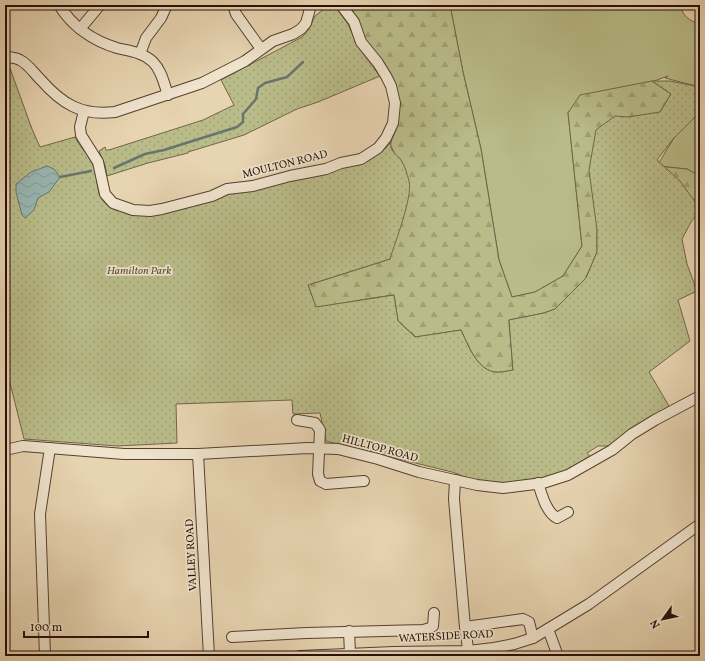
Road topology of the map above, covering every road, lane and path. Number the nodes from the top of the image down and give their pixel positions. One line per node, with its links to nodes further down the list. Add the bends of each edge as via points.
1 (59, 5): 7 (street)
2 (100, 5): 7 (street)
3 (167, 5): 9 (street, via 146,38)
4 (233, 5): 8 (street, via 236,14)
5 (311, 5): 8 (street, via 301,29)
6 (341, 5): 12 (street, MOULTON ROAD, via 354,22 361,42 386,76 395,103 393,124 385,141 361,159 253,186 227,188 212,196 162,209 133,210 113,203 104,194 98,162 81,135)
7 (80, 29): 9 (street, via 106,44)
8 (261, 49): 11 (street, via 205,82)
9 (140, 54): 11 (street, via 150,59 158,68)
10 (5, 56): 12 (street, via 22,61 64,103)
11 (168, 95): 12 (street, via 118,111)
12 (84, 111)
13 (700, 396): 21 (street, HILLTOP ROAD, via 654,420 588,465 568,475)
14 (298, 420): 16 (street, via 315,423 320,430)
15 (50, 448): 17 (street, HILLTOP ROAD, via 23,446); 18 (street, HILLTOP ROAD, via 124,454); 33 (street, via 40,514)
16 (320, 448): 18 (street, HILLTOP ROAD); 19 (street, HILLTOP ROAD, via 338,449); 20 (street, via 320,481 326,484)
17 (5, 450)
18 (198, 454): 34 (street, VALLEY ROAD)
19 (455, 480): 21 (street, HILLTOP ROAD, via 503,488); 25 (street, via 454,499)
20 (364, 481)
21 (538, 483): 22 (street, via 553,516 557,518)
22 (568, 512)
23 (700, 524): 26 (street, WATERSIDE ROAD, via 600,596)
24 (434, 613): 27 (street, via 434,626 423,630)
25 (465, 627): 29 (street, via 523,619 529,622); 30 (street)
26 (548, 629): 29 (street, WATERSIDE ROAD); 36 (street)
27 (349, 631): 28 (street); 32 (street)
28 (232, 637)
29 (533, 638): 30 (street, WATERSIDE ROAD)
30 (469, 653): 31 (street, WATERSIDE ROAD)
31 (428, 654): 32 (street, WATERSIDE ROAD)
32 (346, 655): 35 (street, WATERSIDE ROAD)
33 (45, 656)
34 (209, 656)
35 (300, 656)
36 (558, 656)

